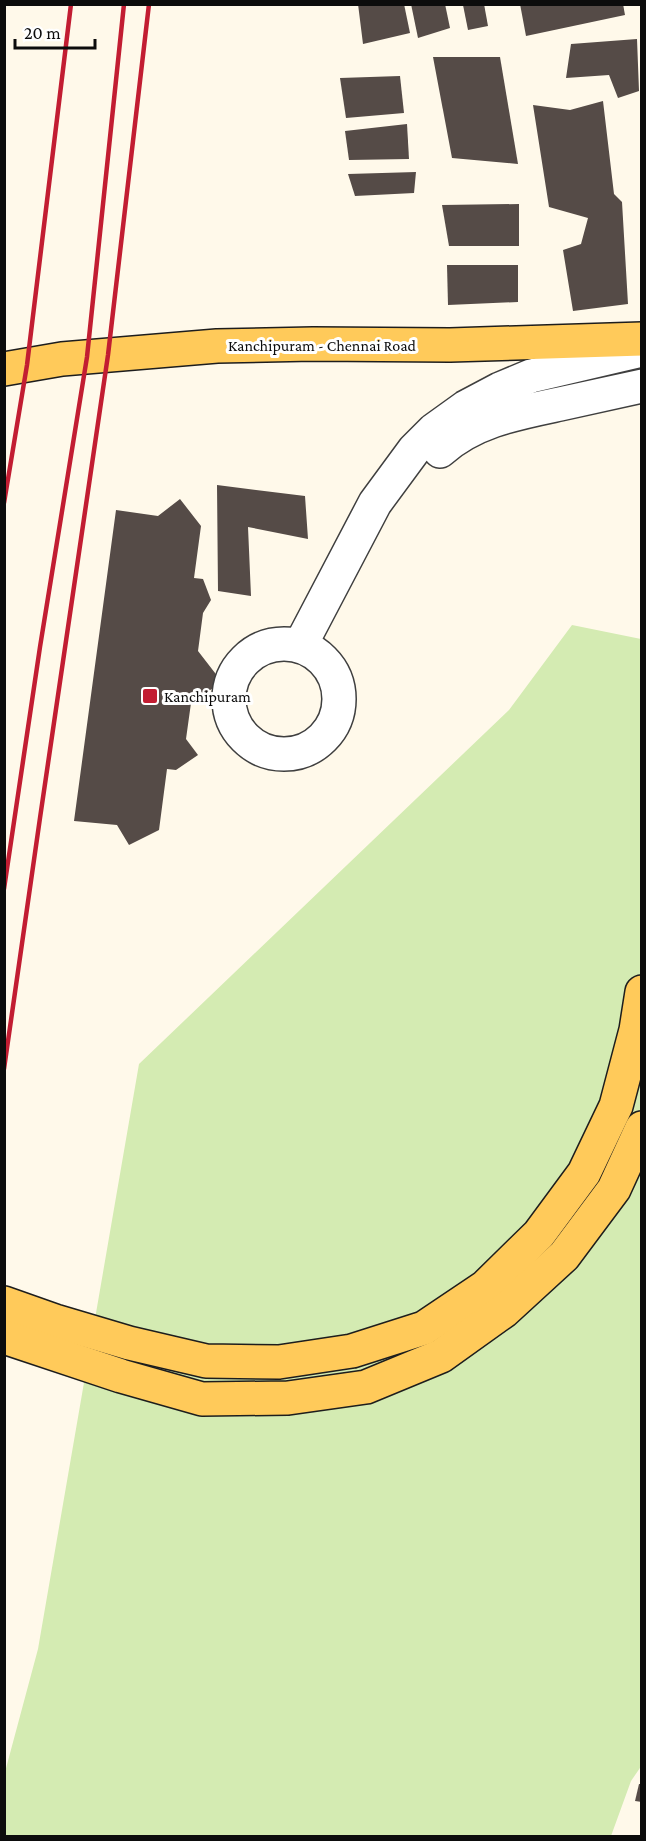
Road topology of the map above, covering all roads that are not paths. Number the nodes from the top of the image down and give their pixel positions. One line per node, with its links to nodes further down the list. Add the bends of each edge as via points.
1 (642, 339): 2 (main road, Kanchipuram - Chennai Road)
2 (500, 344): 4 (main road, Kanchipuram - Chennai Road, via 217,346 62,359); 6 (lane)
3 (642, 350): 6 (lane, via 531,376)
4 (4, 369)
5 (642, 386): 6 (lane)
6 (510, 401): 7 (lane, via 491,421 445,447 411,480 384,517 329,622)
7 (308, 650)
8 (642, 992): 10 (main road, via 616,1106 584,1173 539,1234 485,1287 424,1328 352,1351 279,1362 206,1362 129,1343)
9 (642, 1128): 11 (main road, via 614,1189 564,1256 504,1311 441,1356 366,1387 288,1398 202,1399)
10 (4, 1303)
11 (4, 1337)

